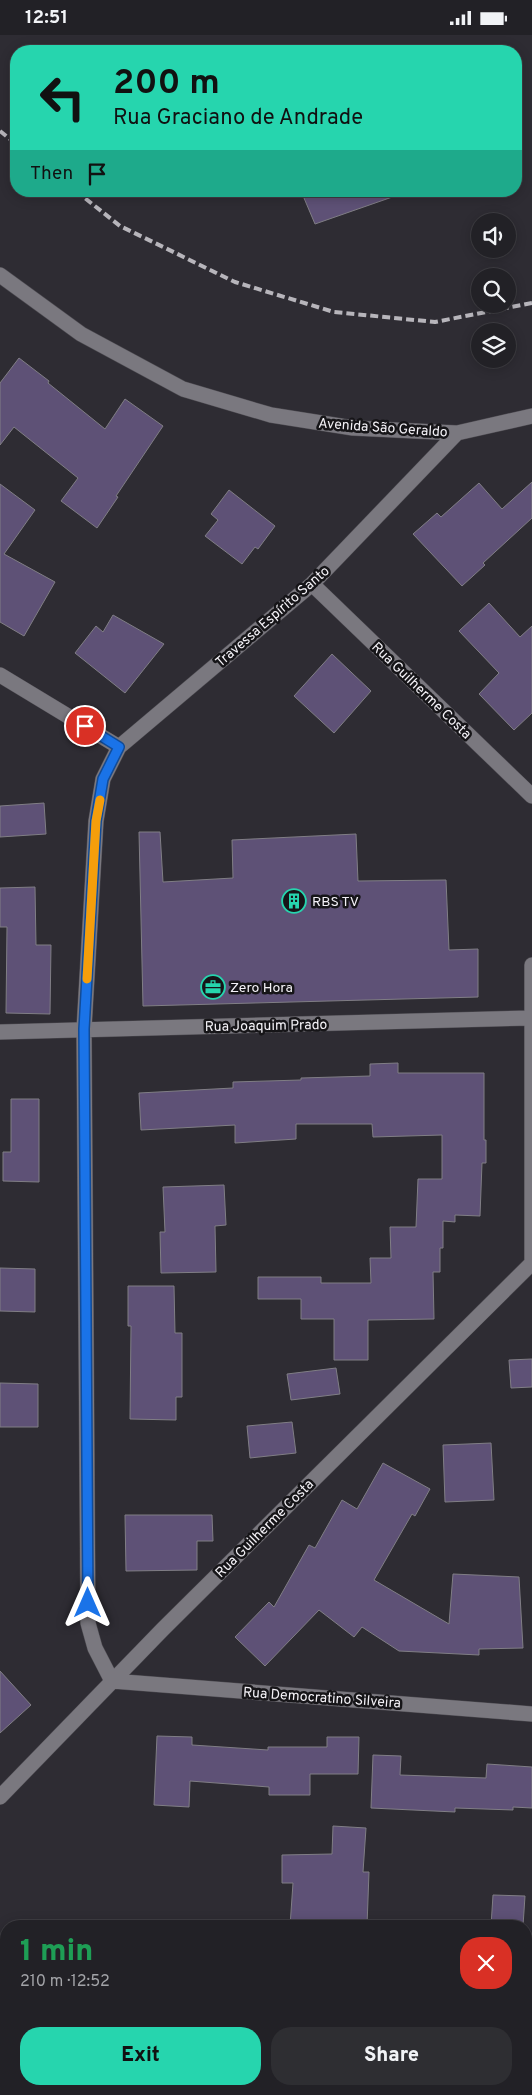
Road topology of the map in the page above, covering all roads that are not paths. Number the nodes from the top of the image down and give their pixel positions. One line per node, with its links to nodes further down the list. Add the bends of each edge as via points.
1 (0, 275): 3 (street, Avenida São Geraldo, via 81,334 183,389 271,415 353,428)
2 (532, 416): 3 (street, Avenida São Geraldo)
3 (457, 433): 4 (street, Travessa Espírito Santo)
4 (312, 585): 6 (street, Travessa Espírito Santo); 7 (street, Rua Guilherme Costa)
5 (0, 675): 6 (street)
6 (119, 747): 10 (street, via 103,779 96,821)
7 (532, 796)
8 (532, 965): 9 (street, Rua Guilherme Costa)
9 (531, 1018): 10 (street, Rua Joaquim Prado); 12 (street, Rua Guilherme Costa)
10 (84, 1029): 11 (street, Rua Joaquim Prado); 13 (street, via 88,1623 95,1648)
11 (0, 1032)
12 (532, 1263): 13 (street, Rua Guilherme Costa)
13 (112, 1681): 14 (street, Rua Democratino Silveira); 15 (street, Rua Guilherme Costa)
14 (532, 1714)
15 (0, 1797)

